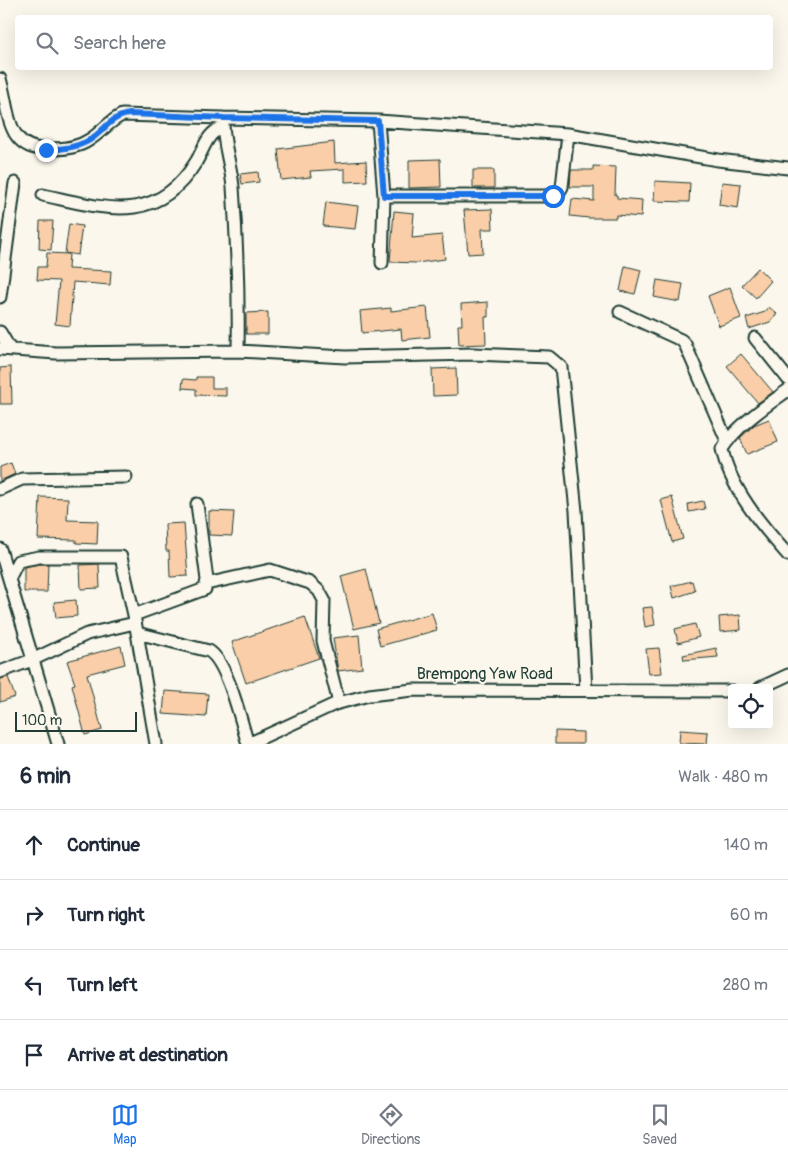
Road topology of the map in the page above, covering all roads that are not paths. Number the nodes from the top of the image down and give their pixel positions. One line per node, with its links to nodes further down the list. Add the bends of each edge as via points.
1 (0, 78): 3 (street, via 12,127 22,144 30,148 66,148 88,141 122,115)
2 (378, 121): 3 (street); 4 (street); 8 (street)
3 (223, 122): 7 (street, via 208,137 196,162 175,188 148,203 123,210 109,209); 15 (street, via 236,234)
4 (568, 134): 5 (street, via 718,160); 8 (street, via 562,187 553,196)
5 (788, 168)
6 (15, 183): 10 (street)
7 (43, 195)
8 (384, 196): 9 (street)
9 (382, 263)
10 (0, 297)
11 (620, 312): 18 (street, via 681,340)
12 (0, 332): 14 (street)
13 (755, 338): 16 (street)
14 (5, 349): 15 (street, via 56,353)
15 (238, 351): 31 (street, via 345,358 473,354 548,357 556,361 561,368 576,511)
16 (788, 379)
17 (788, 390): 18 (street)
18 (727, 441): 23 (street, via 722,449 725,465 760,525)
19 (126, 477): 20 (street, via 22,479)
20 (0, 489)
21 (196, 504): 25 (street)
22 (0, 549): 24 (street)
23 (788, 554)
24 (9, 579): 26 (street, via 18,561 39,556 121,558); 27 (street)
25 (206, 584): 26 (street, via 205,589); 33 (street, via 270,570 310,583 319,590 324,600 323,641)
26 (135, 624): 27 (street, via 87,634); 35 (street); 36 (street, via 215,655)
27 (32, 660): 28 (street); 34 (street)
28 (0, 672)
29 (788, 675): 30 (street)
30 (769, 684)
31 (586, 690): 32 (street, Brempong Yaw Road); 33 (street, Brempong Yaw Road, via 413,690 369,695)
32 (728, 691)
33 (339, 703): 36 (street, Brempong Yaw Road)
34 (58, 744)
35 (156, 744)
36 (248, 744)

